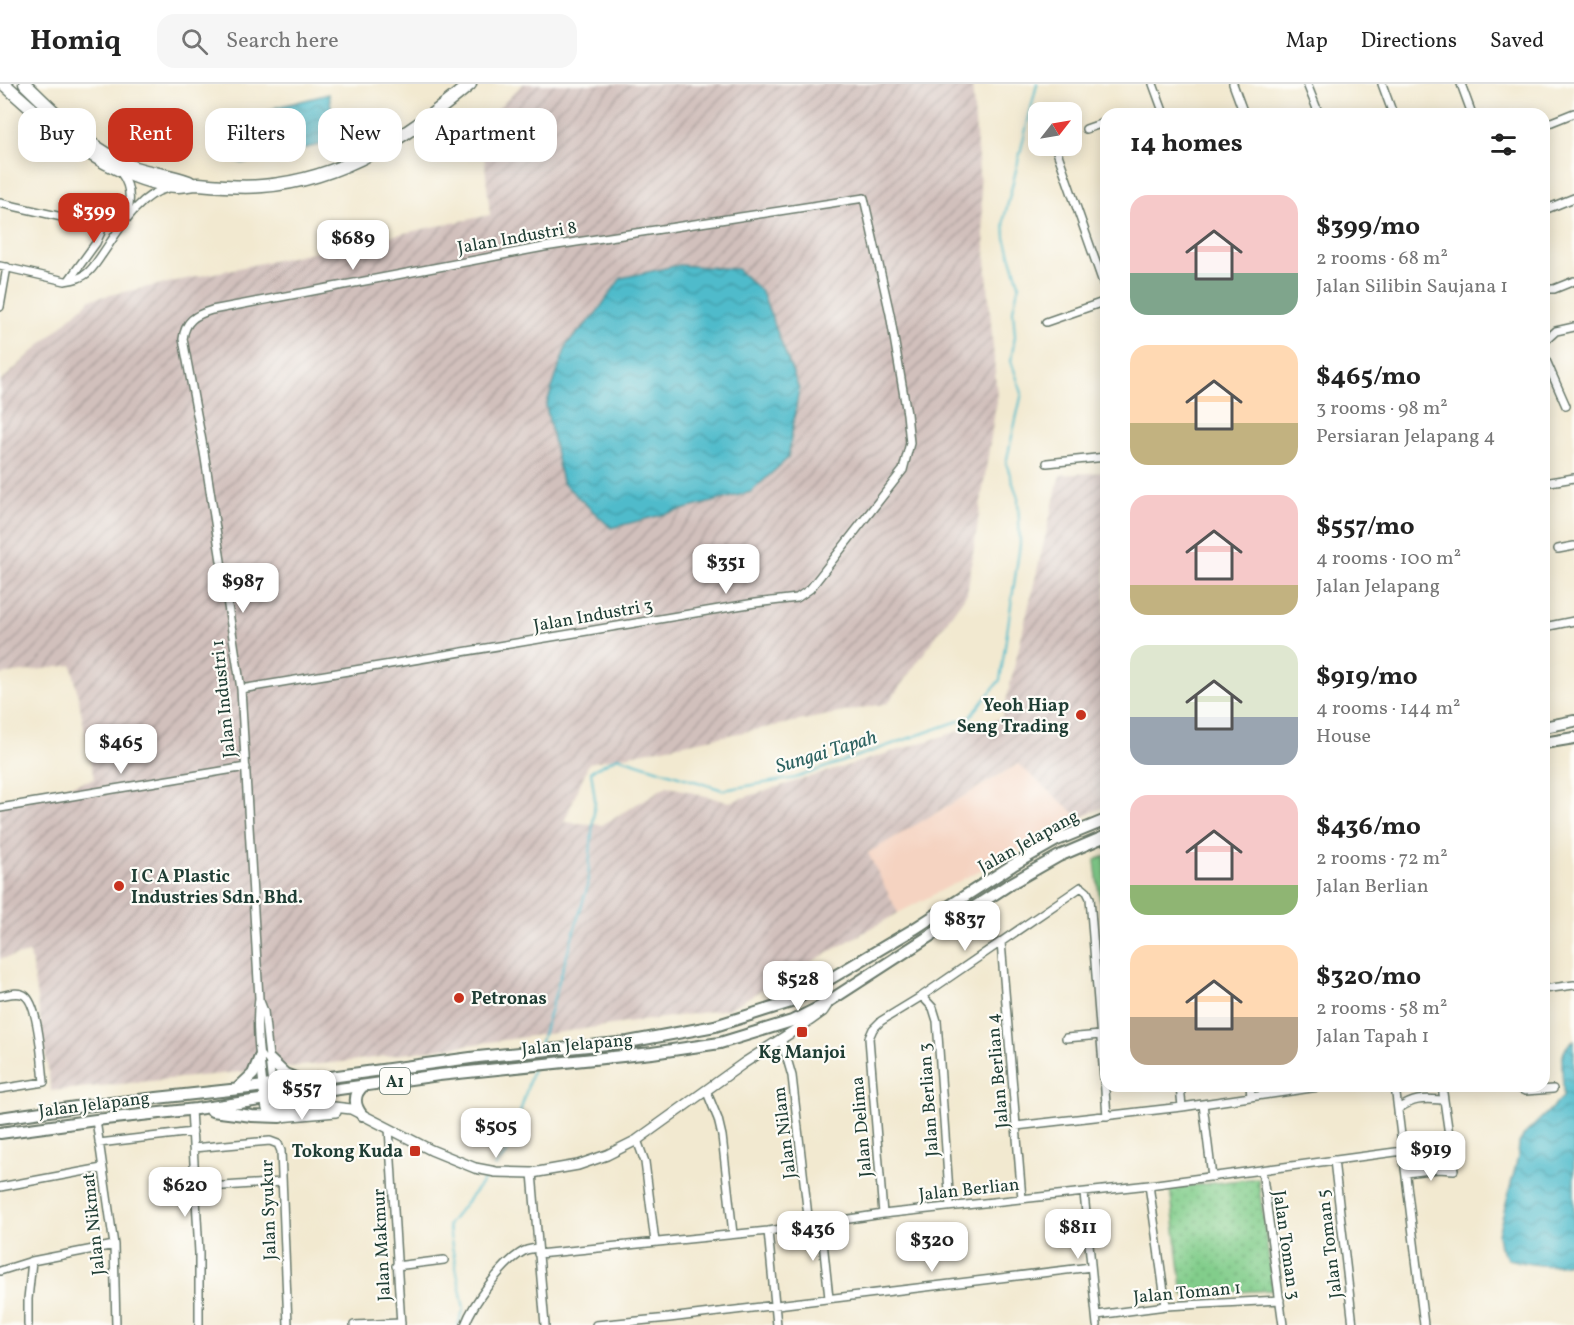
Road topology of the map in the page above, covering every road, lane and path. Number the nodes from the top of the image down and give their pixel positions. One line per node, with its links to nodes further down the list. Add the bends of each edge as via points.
1 (4, 84): 19 (highway, via 70,141)
2 (25, 84): 20 (highway, via 72,128 115,158)
3 (471, 84): 20 (highway, via 400,138 342,168 264,186)
4 (1153, 84): 9 (street)
5 (1233, 84): 10 (street)
6 (1307, 84): 11 (street)
7 (1382, 84): 12 (street)
8 (1461, 84): 13 (street)
9 (1162, 108)
10 (1242, 108)
11 (1316, 108)
12 (1391, 108)
13 (1470, 108)
14 (1574, 113): 15 (street)
15 (1550, 123)
16 (1100, 124): 17 (street)
17 (1086, 129)
18 (1059, 156): 28 (street)
19 (119, 170): 21 (highway); 26 (street, via 130,196)
20 (193, 184): 21 (highway)
21 (177, 186): 26 (street, via 149,197)
22 (864, 198): 36 (street, Jalan Industri 8, via 543,247 212,310 195,316); 48 (street, Jalan Industri 3, via 890,314 910,444 903,470 810,589 797,598)
23 (1574, 198): 25 (street)
24 (0, 203): 29 (street, via 97,225 101,232 96,243)
25 (1550, 208)
26 (125, 222): 29 (street, via 87,274)
27 (4, 266): 29 (street); 33 (street)
28 (1100, 274)
29 (69, 280)
30 (1574, 281): 31 (street)
31 (1550, 289)
32 (1100, 304): 34 (street)
33 (0, 308)
34 (1046, 322)
35 (1574, 327): 37 (street)
36 (184, 329): 48 (street, Jalan Industri 1)
37 (1550, 336)
38 (1550, 370): 39 (street)
39 (1566, 406)
40 (1100, 458): 41 (street)
41 (1047, 463)
42 (1574, 478): 43 (street)
43 (1550, 482)
44 (1574, 546): 45 (street)
45 (1557, 549)
46 (1574, 621): 47 (street)
47 (1550, 626)
48 (241, 689): 53 (street, Jalan Industri 1)
49 (1574, 721): 50 (main road)
50 (1550, 726)
51 (1574, 738): 52 (main road)
52 (1550, 742)
53 (246, 767): 54 (street); 69 (street, Jalan Industri 1)
54 (0, 808)
55 (1100, 822): 63 (main road, Jalan Jelapang / A1, via 1012,865)
56 (1100, 839): 62 (main road, Jalan Jelapang / A1, via 1010,884)
57 (1001, 942): 61 (street); 64 (street, via 1081,887 1090,898); 94 (street, Jalan Berlian 4)
58 (1574, 985): 59 (street)
59 (1550, 988)
60 (0, 996): 73 (street, via 17,993 32,1003 44,1082)
61 (922, 996): 114 (street, Jalan Berlian 3, via 933,1008 937,1021); 115 (street, Jalan Delima, via 881,1021 869,1038)
62 (830, 1001): 63 (main road, via 806,1006); 65 (main road, Jalan Jelapang / A1, via 792,1021); 67 (street, via 823,1011)
63 (791, 1002): 65 (main road, via 787,1015); 70 (main road, Jalan Jelapang / A1, via 715,1026 628,1042)
64 (1100, 1023)
65 (765, 1029): 72 (main road, Jalan Jelapang / A1, via 720,1042 652,1053)
66 (1100, 1035): 68 (street)
67 (781, 1038): 75 (street); 117 (street, Jalan Nilam, via 792,1076)
68 (1066, 1038)
69 (264, 1058): 70 (main road, via 285,1074); 71 (street, Jalan Industri 1); 74 (main road, via 251,1077)
70 (304, 1080): 71 (main road, Jalan Jelapang / A1)
71 (267, 1085): 74 (main road, Jalan Jelapang / A1); 83 (street)
72 (363, 1086): 83 (main road, Jalan Jelapang / A1); 89 (main road, via 355,1098)
73 (0, 1089)
74 (236, 1089): 92 (main road, Jalan Jelapang / A1)
75 (706, 1090): 98 (street); 119 (street, via 722,1136)
76 (1105, 1092): 90 (street)
77 (1181, 1092): 86 (street)
78 (1251, 1092): 82 (street)
79 (1282, 1092): 82 (street)
80 (1396, 1092): 88 (street)
81 (1443, 1092): 84 (street)
82 (1251, 1097): 85 (street)
83 (269, 1098): 87 (main road, Jalan Jelapang / A1); 89 (street, via 282,1109 334,1106); 91 (street, via 269,1111)
84 (1444, 1100): 88 (street, via 1420,1099); 106 (street, via 1454,1170)
85 (1203, 1104): 86 (street); 107 (street)
86 (1182, 1107): 90 (street)
87 (194, 1109): 91 (main road); 93 (main road, Jalan Jelapang / A1); 96 (street)
88 (1398, 1109): 101 (street)
89 (363, 1115): 91 (street, via 338,1112); 95 (street)
90 (1107, 1116): 94 (street)
91 (280, 1117)
92 (0, 1118)
93 (96, 1120): 97 (main road, Jalan Jelapang / A1); 99 (street, Jalan Nikmat)
94 (1016, 1126): 113 (street, Jalan Berlian 4)
95 (389, 1128): 105 (street, via 475,1168); 125 (street, Jalan Makmur)
96 (193, 1132): 99 (street); 100 (street)
97 (0, 1133)
98 (637, 1140): 105 (street, via 578,1165); 120 (street, via 645,1162)
99 (99, 1143): 103 (street, Jalan Nikmat)
100 (193, 1148): 108 (street, Jalan Syukur, via 270,1141 278,1144); 111 (street)
101 (1403, 1151): 102 (street, Jalan Berlian); 106 (street)
102 (1334, 1160): 104 (street, Jalan Berlian); 145 (street, Jalan Toman 5)
103 (102, 1168): 110 (street); 121 (street, Jalan Nikmat)
104 (1262, 1170): 107 (street, Jalan Berlian); 129 (street, Jalan Toman 3)
105 (532, 1173): 122 (street)
106 (1406, 1173): 146 (street)
107 (1212, 1177): 109 (street, Jalan Berlian)
108 (282, 1182): 111 (street); 137 (street, Jalan Syukur)
109 (1149, 1185): 112 (street, Jalan Berlian); 131 (street)
110 (0, 1187)
111 (195, 1188): 136 (street)
112 (1084, 1193): 113 (street, Jalan Berlian); 126 (street)
113 (1022, 1199): 114 (street, Jalan Berlian)
114 (951, 1206): 115 (street, Jalan Berlian)
115 (883, 1214): 116 (street, Jalan Berlian)
116 (821, 1223): 117 (street, Jalan Berlian); 128 (street)
117 (809, 1225): 118 (street, Jalan Berlian)
118 (768, 1231): 119 (street, Jalan Berlian); 130 (street)
119 (733, 1234): 120 (street, Jalan Berlian)
120 (655, 1242): 122 (street, Jalan Berlian)
121 (114, 1245): 124 (street); 135 (street, Jalan Nikmat)
122 (538, 1251): 139 (street, Jalan Berlian, via 527,1250 512,1259 482,1293); 140 (street)
123 (444, 1260): 125 (street)
124 (32, 1261): 127 (street); 134 (street)
125 (396, 1266): 133 (street, Jalan Makmur)
126 (1091, 1267): 128 (street); 132 (street)
127 (0, 1271)
128 (829, 1298): 130 (street)
129 (1280, 1300): 131 (street, Jalan Toman 1); 144 (street, Jalan Toman 3)
130 (775, 1304): 141 (street); 142 (street)
131 (1166, 1306): 132 (street, Jalan Toman 1)
132 (1097, 1315): 143 (street)
133 (401, 1324): 138 (street)
134 (28, 1325)
135 (116, 1325)
136 (200, 1325)
137 (288, 1325)
138 (354, 1325)
139 (465, 1325)
140 (545, 1325)
141 (596, 1325)
142 (777, 1325)
143 (1097, 1325)
144 (1283, 1325)
145 (1353, 1325)
146 (1424, 1325)

